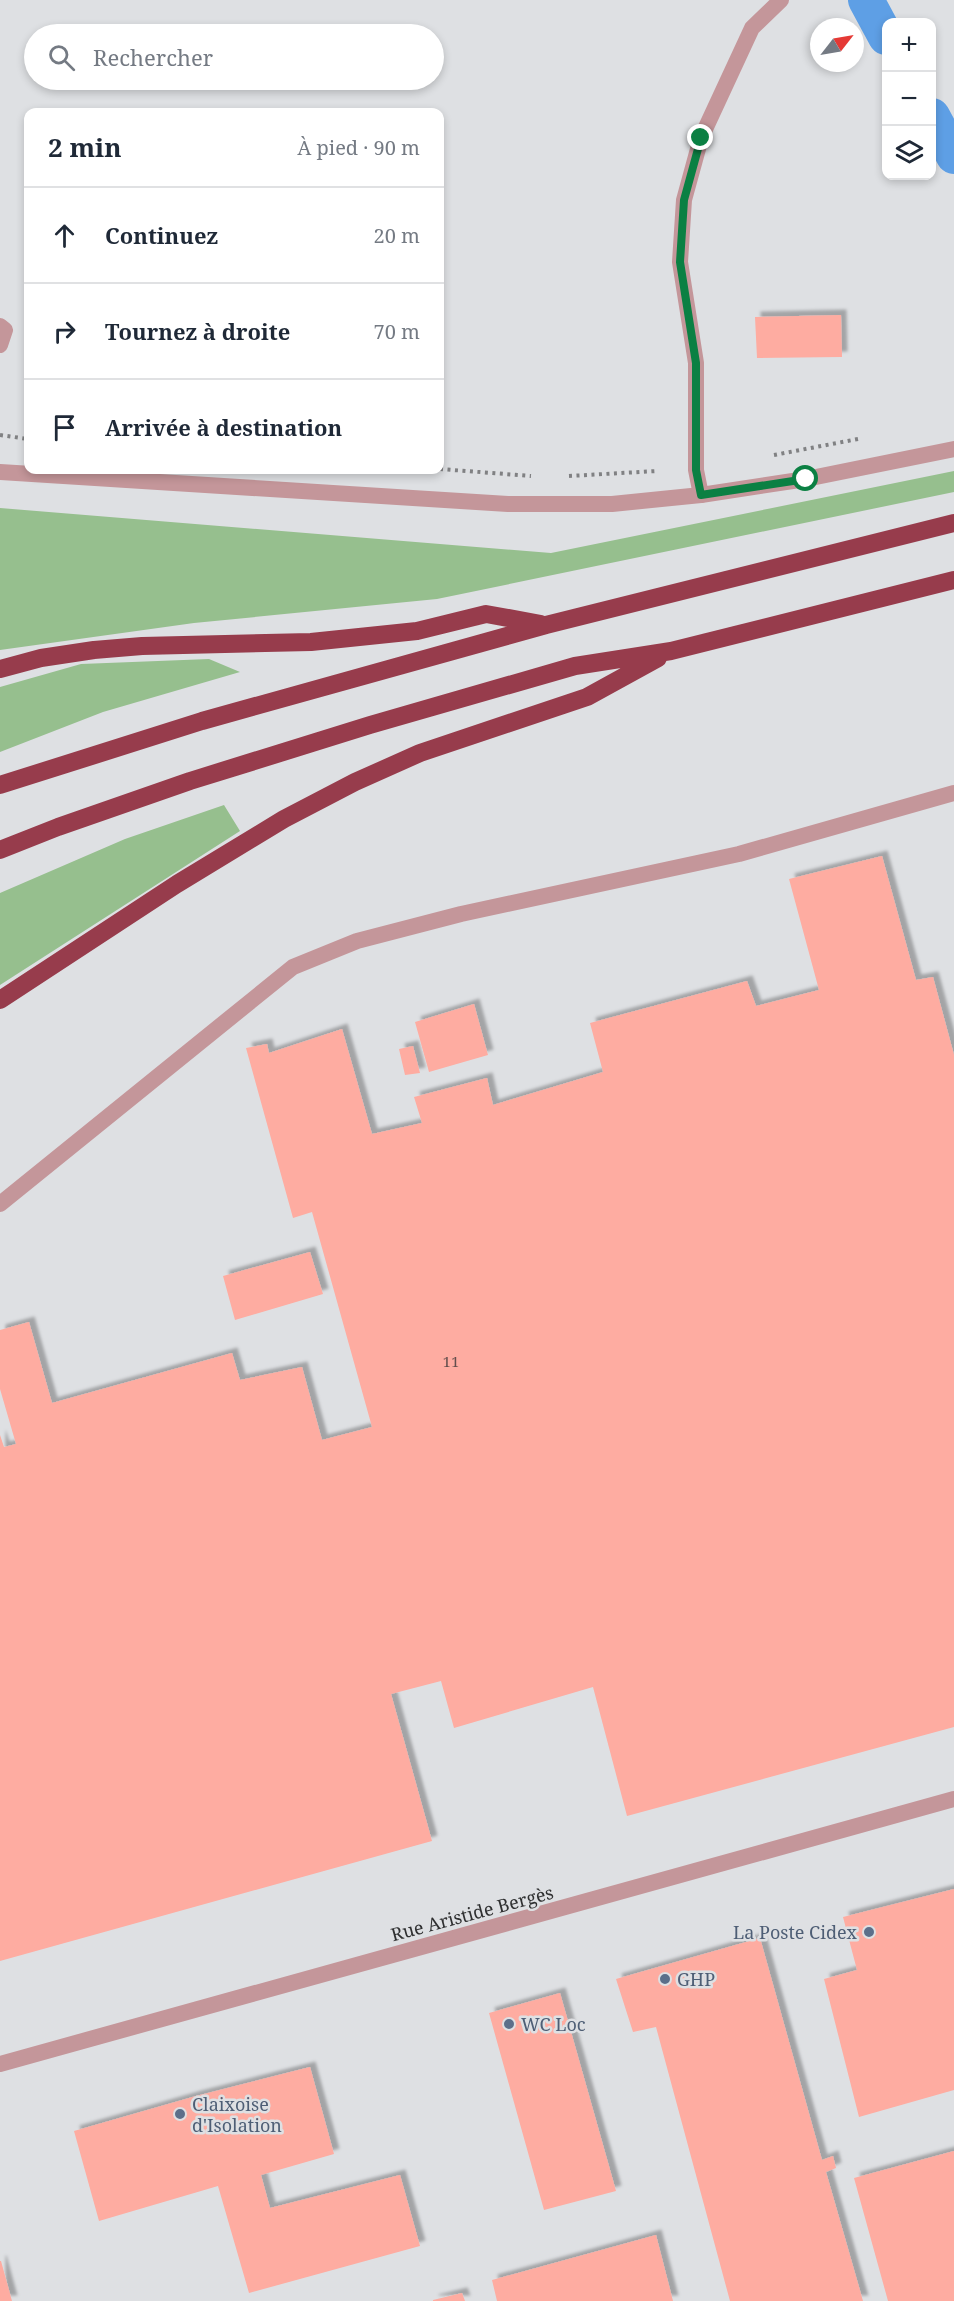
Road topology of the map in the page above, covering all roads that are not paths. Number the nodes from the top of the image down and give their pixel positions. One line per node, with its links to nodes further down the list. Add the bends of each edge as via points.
1 (781, 0): 8 (street, via 752,28 701,138 684,200 680,262 696,363 696,470)
2 (0, 326): 3 (street, via 5,330)
3 (0, 345)
4 (954, 449): 8 (street, via 806,479)
5 (0, 471): 6 (street)
6 (24, 473)
7 (46, 474): 8 (street, via 508,504 612,504)
8 (701, 495)
9 (954, 523): 11 (highway)
10 (954, 580): 12 (highway)
11 (546, 625): 13 (highway, via 486,614 417,631 311,642 94,650); 14 (highway, via 202,721)
12 (671, 651): 16 (highway, via 575,666 370,724 190,781); 17 (highway, via 587,697 420,753 355,782 284,819 177,884)
13 (0, 669)
14 (0, 785)
15 (954, 793): 18 (street, via 739,854 357,940 293,966)
16 (0, 850)
17 (0, 1000)
18 (0, 1204)
19 (954, 1799): 20 (street, Rue Aristide Bergès)
20 (0, 2064)

